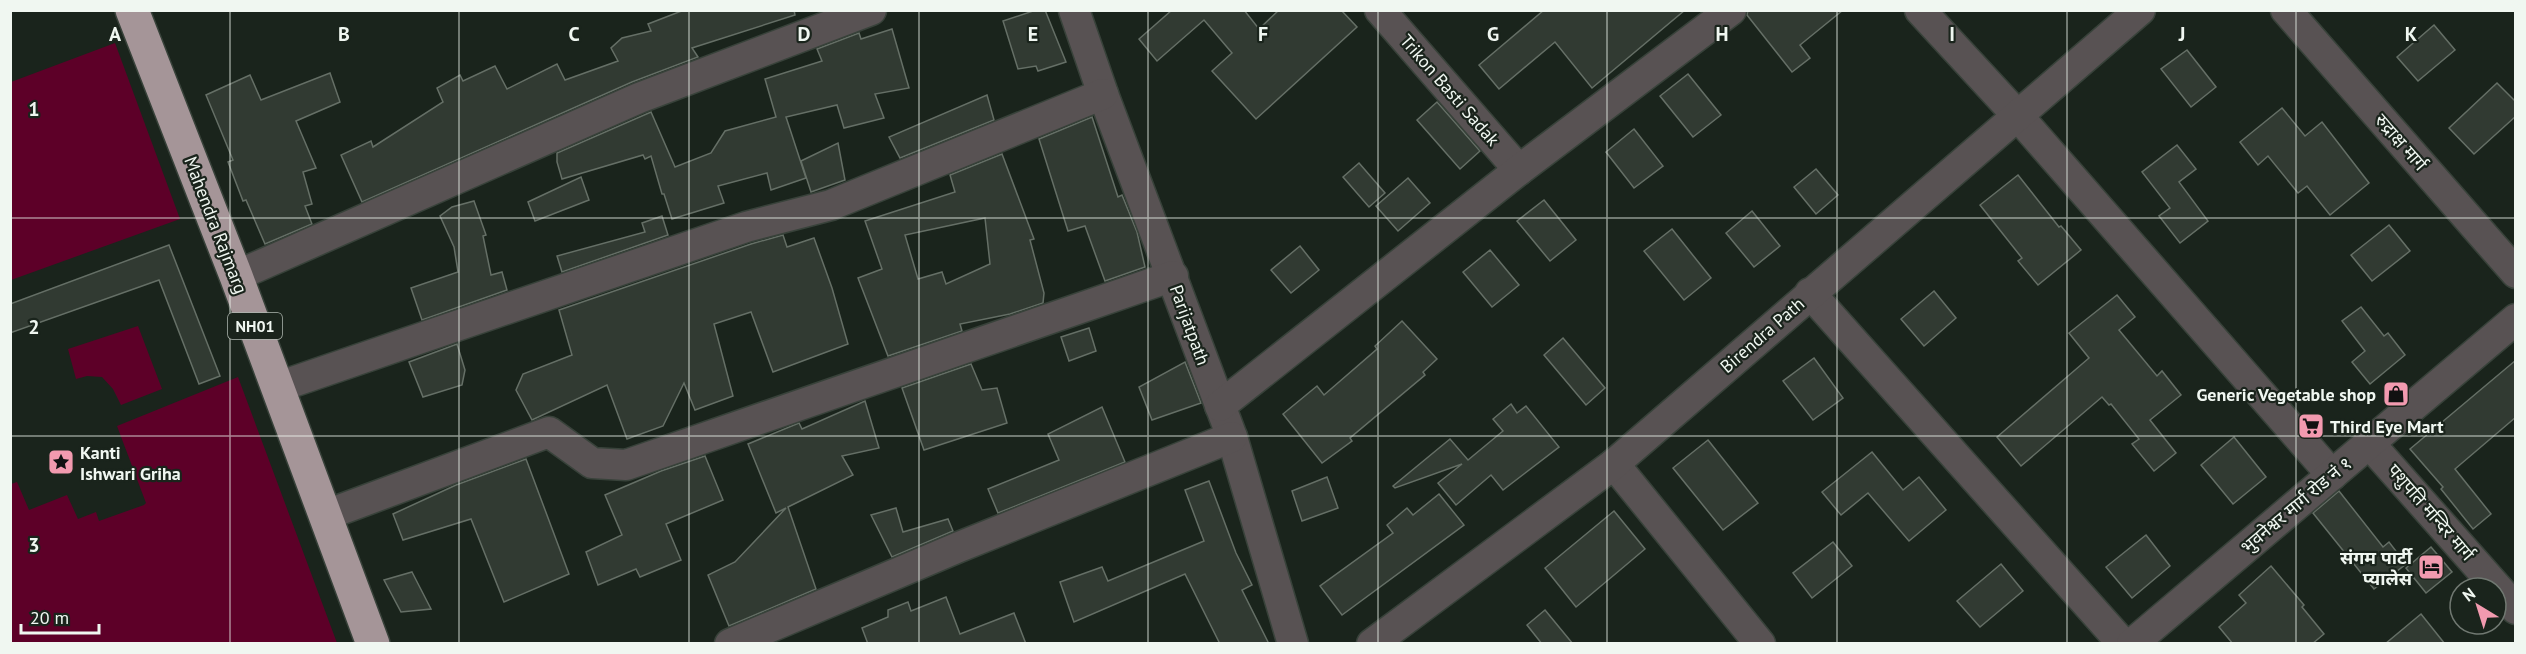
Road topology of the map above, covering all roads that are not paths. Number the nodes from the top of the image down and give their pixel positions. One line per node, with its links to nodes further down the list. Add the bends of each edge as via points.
1 (132, 10): 13 (highway, Mahendra Rajmarg / NH01)
2 (871, 10): 13 (street, via 639,98)
3 (1074, 10): 9 (street, Parijatpath)
4 (1380, 10): 11 (street, Trikon Basti Sadak)
5 (1731, 10): 11 (street)
6 (1920, 10): 10 (street)
7 (2140, 10): 10 (street, Birendra Path)
8 (2286, 10): 12 (street, रुद्राक्ष मार्ग)
9 (1103, 94): 14 (street, Parijatpath); 17 (street, via 831,205 746,227)
10 (2018, 115): 15 (street, Birendra Path); 22 (street)
11 (1519, 170): 18 (street)
12 (2516, 273)
13 (236, 276): 17 (highway, Mahendra Rajmarg / NH01)
14 (1173, 276): 18 (street, Parijatpath); 23 (street, via 626,465 592,463 549,432)
15 (1810, 293): 21 (street, Birendra Path); 30 (street)
16 (2516, 320): 20 (street, भुवनेश्वर मार्ग रोड नं १)
17 (278, 387): 23 (highway, Mahendra Rajmarg / NH01)
18 (1220, 406): 19 (street, Parijatpath)
19 (1232, 437): 27 (street); 28 (street, Parijatpath)
20 (2369, 443): 22 (street, भुवनेश्वर मार्ग रोड नं १); 24 (street, पशुपति मन्दिर मार्ग)
21 (1614, 464): 25 (street); 29 (street, Birendra Path)
22 (2332, 475): 31 (street, भुवनेश्वर मार्ग रोड नं १)
23 (326, 515): 26 (highway, Mahendra Rajmarg / NH01)
24 (2516, 609)
25 (1755, 642)
26 (373, 644)
27 (730, 644)
28 (1293, 644)
29 (1372, 644)
30 (2123, 644)
31 (2132, 644)

